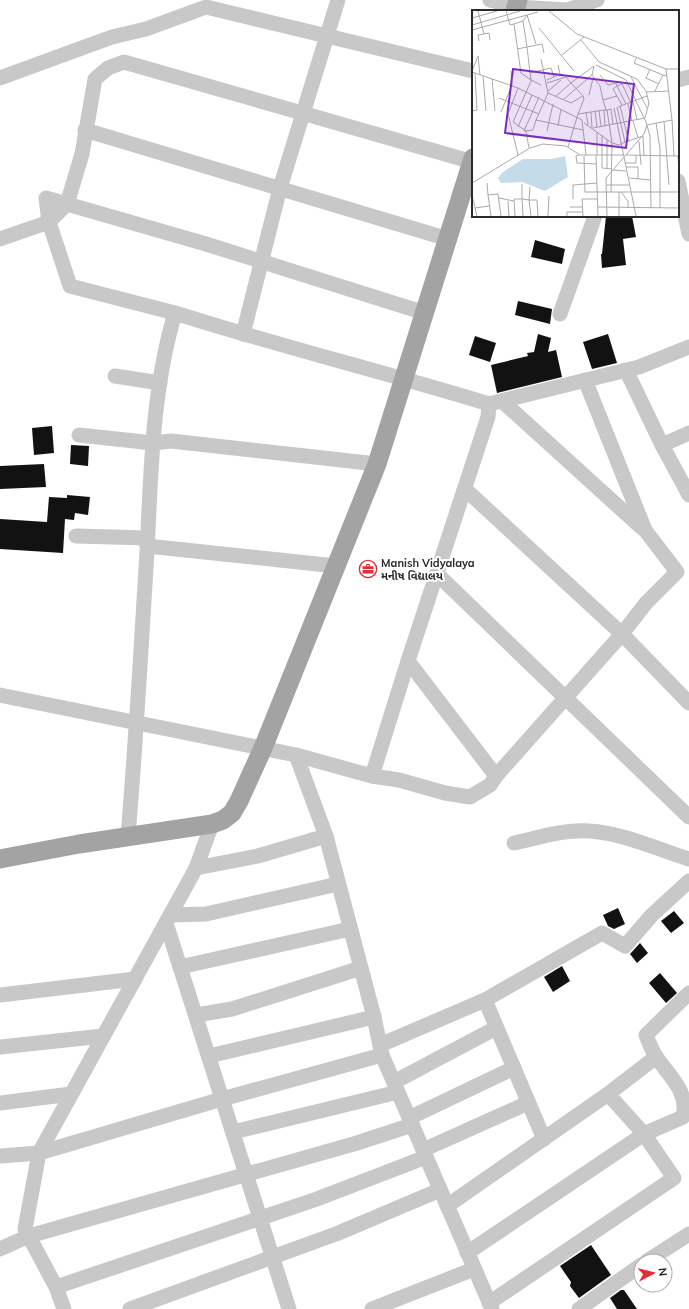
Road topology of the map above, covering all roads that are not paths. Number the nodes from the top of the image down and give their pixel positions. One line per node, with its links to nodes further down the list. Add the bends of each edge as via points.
1 (338, 0): 5 (street)
2 (490, 0): 4 (street)
3 (597, 0): 4 (street, via 567,10)
4 (517, 6)
5 (326, 36): 6 (street); 8 (street, via 206,7 146,30 112,37); 10 (street)
6 (472, 71)
7 (689, 77): 9 (street)
8 (0, 78)
9 (679, 80)
10 (303, 112): 11 (street, via 124,62 108,68 95,79); 12 (street); 17 (street)
11 (85, 130): 17 (street); 18 (street, via 82,154)
12 (472, 160)
13 (472, 163): 23 (main road)
14 (689, 178): 15 (street)
15 (679, 181)
16 (679, 186): 21 (street)
17 (280, 188): 23 (street); 24 (street)
18 (67, 204): 20 (street, via 46,198); 24 (street)
19 (595, 217): 27 (street)
20 (49, 222): 22 (street); 25 (street, via 70,286)
21 (689, 234)
22 (0, 239)
23 (448, 239): 26 (main road)
24 (260, 261): 26 (street); 28 (street)
25 (175, 313): 28 (street); 34 (street, via 164,349)
26 (424, 313): 32 (main road)
27 (560, 314)
28 (243, 334): 32 (street)
29 (689, 347): 30 (street)
30 (626, 370): 33 (street); 39 (street)
31 (115, 376): 34 (street)
32 (404, 378): 35 (street); 40 (main road)
33 (585, 380): 35 (street); 43 (street)
34 (160, 383): 38 (street)
35 (495, 402): 41 (street); 43 (street)
36 (689, 433): 39 (street)
37 (79, 435): 38 (street)
38 (153, 443): 40 (street, via 170,441); 45 (street)
39 (662, 445): 42 (street)
40 (377, 464): 46 (main road)
41 (465, 489): 47 (street); 48 (street)
42 (689, 495)
43 (645, 530): 48 (street, via 677,572 646,603)
44 (76, 536): 45 (street)
45 (147, 542): 46 (street); 53 (street)
46 (336, 566): 54 (main road)
47 (437, 574): 49 (street); 51 (street)
48 (622, 634): 51 (street); 52 (street)
49 (408, 660): 56 (street); 57 (street)
50 (0, 695): 53 (street)
51 (565, 698): 57 (street); 58 (street)
52 (689, 703)
53 (137, 723): 54 (street); 60 (street)
54 (263, 748): 55 (street); 59 (main road, via 232,812 223,820)
55 (296, 755): 56 (street); 61 (street)
56 (372, 776): 57 (street, via 470,797 490,785)
57 (496, 776)
58 (689, 817)
59 (212, 824): 60 (main road); 65 (street)
60 (128, 836): 63 (main road)
61 (326, 836): 65 (street, via 258,856); 67 (street)
62 (514, 843): 64 (street, via 546,834 588,831 633,839)
63 (0, 859)
64 (689, 859)
65 (196, 868): 68 (street)
66 (689, 882): 75 (street, via 652,915 625,946 602,933)
67 (338, 884): 68 (street, via 206,914); 69 (street)
68 (168, 919): 70 (street); 72 (street)
69 (350, 929): 70 (street); 71 (street)
70 (180, 967): 76 (street)
71 (361, 968): 76 (street, via 232,1009); 77 (street)
72 (135, 979): 74 (street); 79 (street)
73 (689, 993): 83 (street, via 646,1035)
74 (0, 995)
75 (485, 1000): 78 (street); 81 (street)
76 (196, 1015): 82 (street)
77 (374, 1017): 81 (street); 82 (street)
78 (496, 1028): 84 (street); 85 (street)
79 (104, 1036): 80 (street); 86 (street)
80 (0, 1047)
81 (381, 1050): 85 (street); 88 (street)
82 (208, 1056): 88 (street)
83 (656, 1057): 87 (street); 93 (street, via 684,1092 687,1108 683,1117)
84 (514, 1068): 90 (street); 91 (street)
85 (396, 1087): 91 (street); 92 (street)
86 (71, 1094): 89 (street); 95 (street)
87 (608, 1094): 93 (street); 94 (street)
88 (222, 1098): 92 (street); 95 (street)
89 (0, 1103)
90 (528, 1103): 94 (street); 96 (street)
91 (410, 1121): 96 (street); 98 (street, via 357,1142)
92 (233, 1132): 98 (street)
93 (644, 1134): 105 (street); 111 (street, via 674,1178)
94 (544, 1139): 100 (street)
95 (39, 1153): 97 (street); 103 (street, via 25,1229)
96 (424, 1154): 99 (street); 101 (street, via 317,1199)
97 (0, 1156)
98 (246, 1174): 101 (street); 103 (street)
99 (440, 1190): 100 (street); 107 (street, via 336,1234)
100 (447, 1206): 105 (street)
101 (260, 1219): 107 (street); 110 (street)
102 (689, 1234): 106 (street)
103 (29, 1236): 104 (street); 110 (street)
104 (0, 1249)
105 (467, 1253): 108 (street)
106 (659, 1253)
107 (272, 1256): 113 (street); 114 (street)
108 (474, 1269): 111 (street); 115 (street)
109 (633, 1271): 116 (street)
110 (56, 1287): 112 (street)
111 (490, 1306)
112 (64, 1309)
113 (130, 1309)
114 (289, 1309)
115 (372, 1309)
116 (579, 1309)

